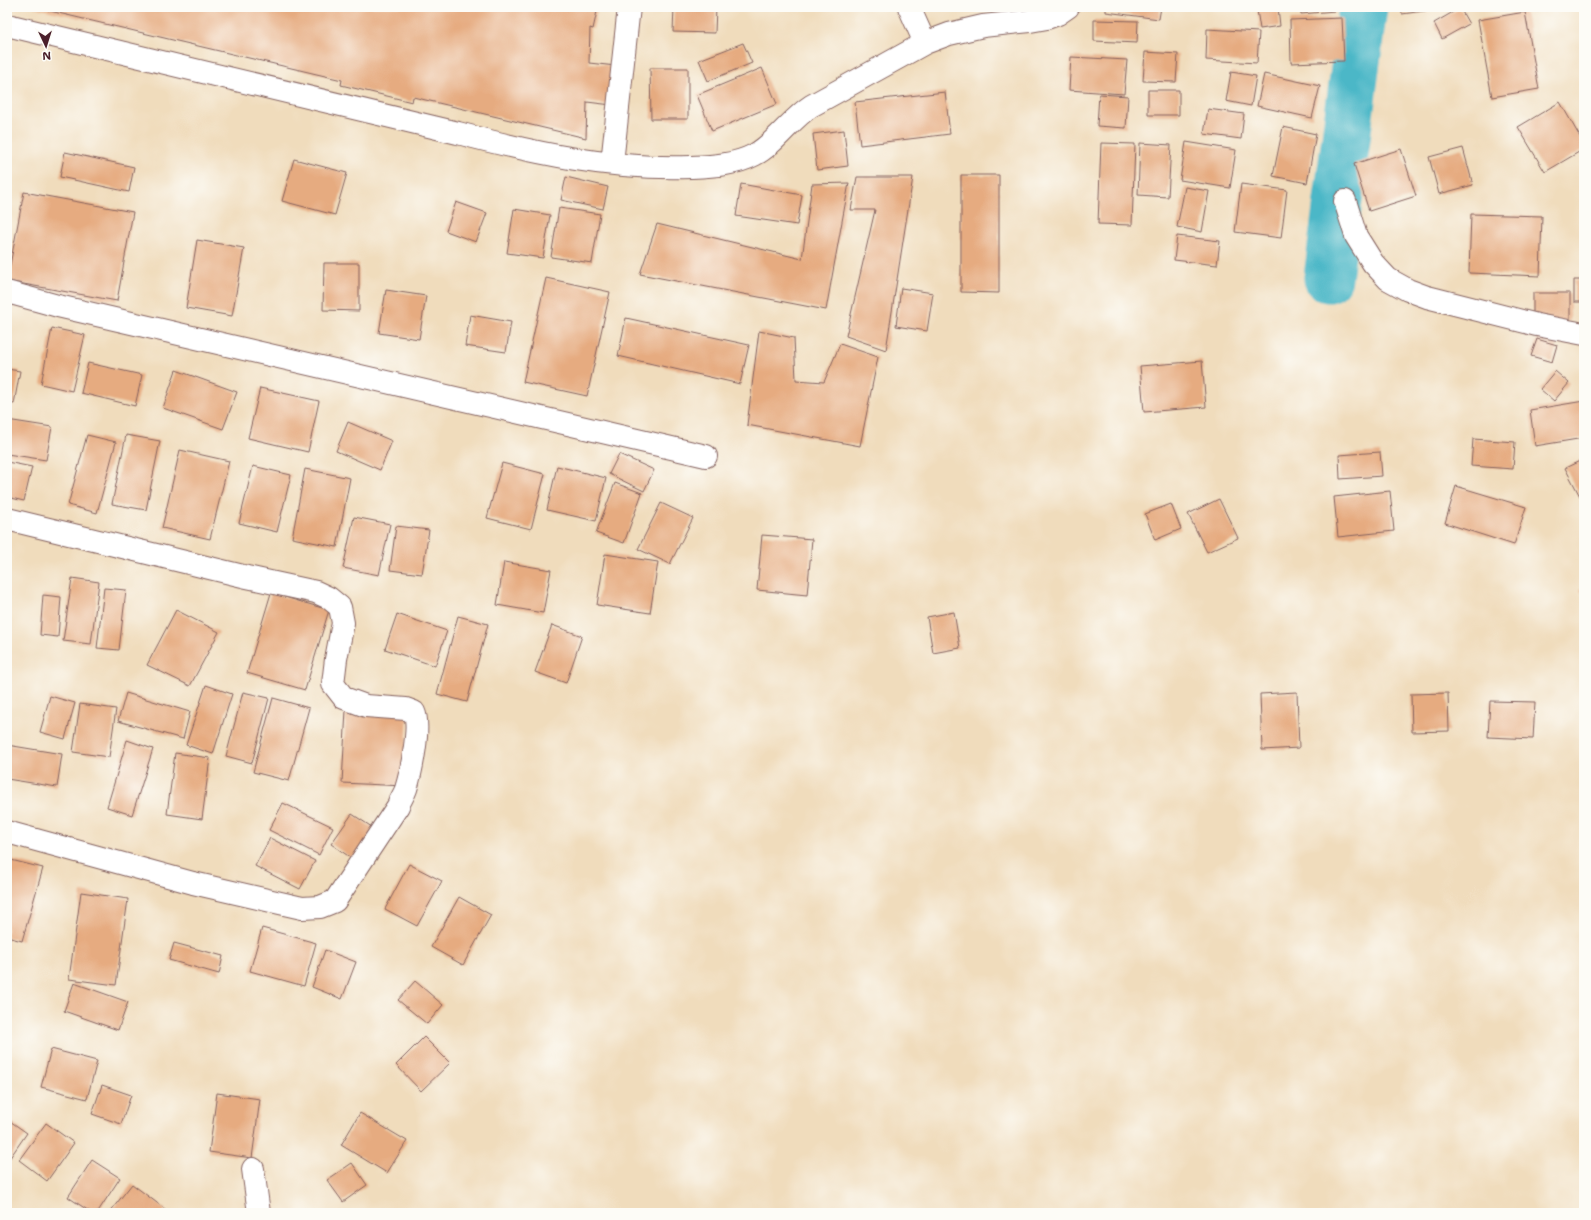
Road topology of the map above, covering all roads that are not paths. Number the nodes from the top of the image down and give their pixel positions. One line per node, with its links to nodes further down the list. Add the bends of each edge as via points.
1 (629, 7): 6 (street)
2 (909, 7): 5 (street)
3 (1068, 7): 5 (street, via 1047,18 983,26)
4 (7, 25): 6 (street, via 513,147 559,157)
5 (925, 43): 6 (street, via 811,106 766,146 745,159 709,166 664,168)
6 (612, 163)
7 (1345, 201): 9 (street, via 1356,236 1373,263 1388,279 1427,297 1537,325)
8 (7, 292): 10 (street)
9 (1584, 334)
10 (706, 456)
11 (7, 519): 12 (street, via 316,592 329,598 340,607 343,623 333,684 344,698 366,706 414,712 417,732 406,790 398,806 335,901 320,908 302,908 193,883)
12 (7, 832)
13 (253, 1169): 14 (street)
14 (259, 1213)

